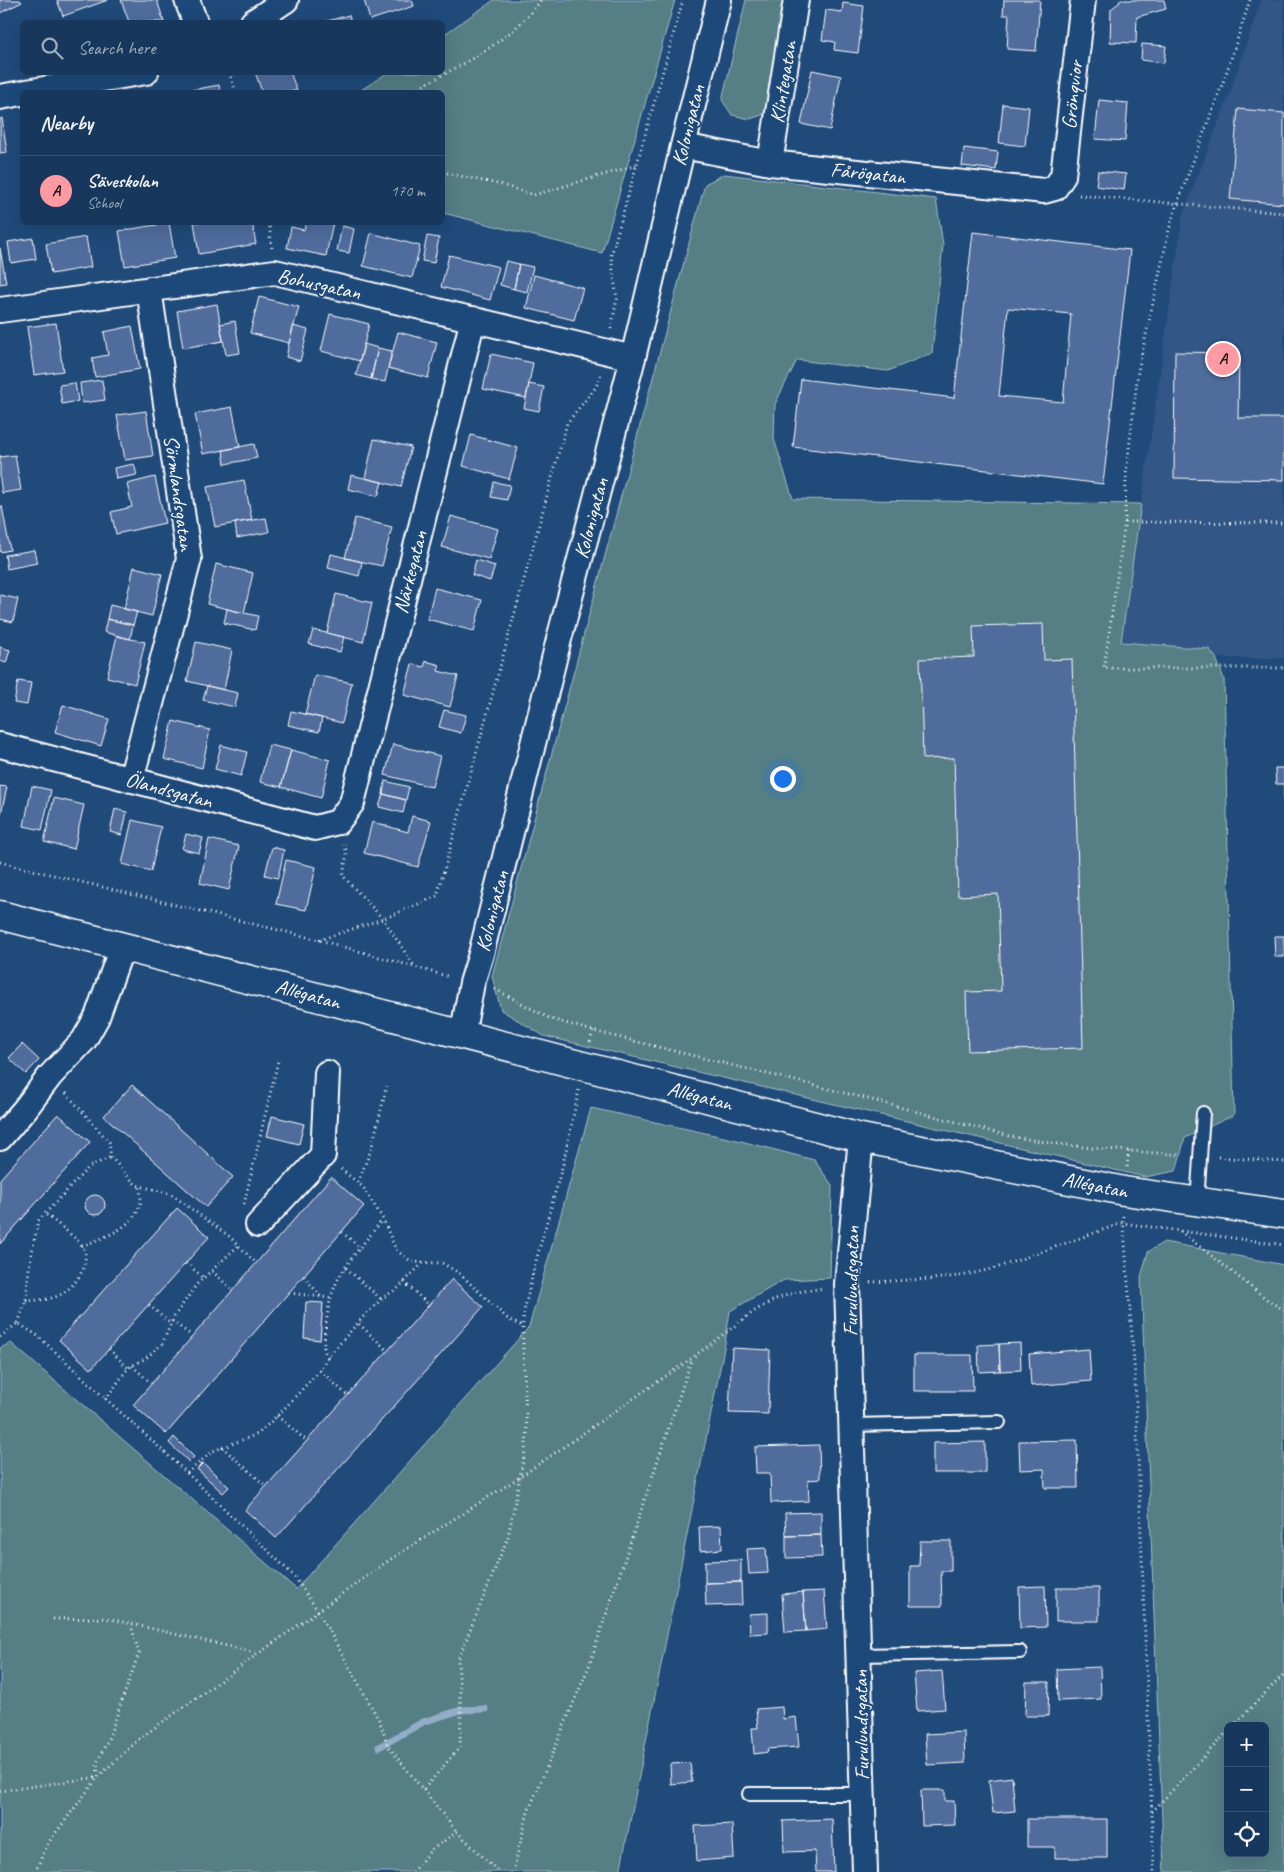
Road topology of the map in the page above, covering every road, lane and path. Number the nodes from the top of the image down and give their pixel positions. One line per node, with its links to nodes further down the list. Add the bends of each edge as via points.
1 (187, 0): 9 (street)
2 (286, 0): 10 (street)
3 (541, 0): 11 (path, via 530,15 484,53)
4 (682, 0): 22 (path)
5 (719, 0): 20 (street, Kolonigatan)
6 (796, 0): 21 (street, Klintegatan)
7 (1083, 0): 24 (street, Grönqvior, via 1063,176)
8 (1250, 0): 25 (path, via 1226,77)
9 (194, 20)
10 (256, 20)
11 (445, 74)
12 (128, 75): 15 (street)
13 (230, 75): 16 (path)
14 (442, 75): 17 (path)
15 (38, 90)
16 (235, 90)
17 (414, 90)
18 (20, 93): 19 (street)
19 (0, 97)
20 (683, 146): 21 (street, Fårögatan); 31 (street, Kolonigatan)
21 (770, 163): 24 (street, Fårögatan, via 1044,192)
22 (637, 165): 23 (path, via 534,195); 30 (path, via 611,256 617,299)
23 (445, 173)
24 (1055, 188): 25 (path, via 1072,194)
25 (1177, 204): 26 (path); 32 (path, via 1138,371 1126,474)
26 (1284, 213)
27 (149, 289): 28 (street, Bohusgatan); 29 (street, Bohusgatan, via 275,272); 36 (street, Sörmlandsgatan, via 190,559)
28 (0, 310)
29 (473, 319): 30 (street, Bohusgatan); 37 (street, Närkegatan, via 352,803)
30 (607, 352): 31 (street, Bohusgatan); 40 (path, via 596,387 567,422 437,896)
31 (633, 358): 44 (street, Kolonigatan)
32 (1125, 522): 33 (path); 34 (path, via 1104,668)
33 (1284, 522)
34 (1284, 668)
35 (0, 745): 36 (street, Ölandsgatan)
36 (131, 780): 37 (street, Ölandsgatan, via 315,828)
37 (338, 822): 40 (path, via 347,853 343,876)
38 (0, 862): 41 (path)
39 (0, 915): 42 (street, Allégatan)
40 (384, 919): 41 (path); 43 (path)
41 (319, 940): 43 (path)
42 (122, 947): 46 (street, Allégatan); 50 (street, via 97,1017 84,1040)
43 (415, 967): 44 (path)
44 (472, 983): 45 (path, via 498,990 551,1018); 46 (street, Kolonigatan)
45 (593, 1031): 48 (path); 58 (path, via 1009,1136 1091,1148)
46 (462, 1036): 48 (street, Allégatan)
47 (278, 1061): 68 (path, via 247,1187)
48 (584, 1066): 56 (street, Allégatan); 96 (path)
49 (328, 1073): 57 (street)
50 (50, 1076): 52 (street); 59 (path, via 109,1142)
51 (387, 1086): 61 (path, via 371,1150)
52 (26, 1109): 54 (street, via 6,1114); 55 (street)
53 (1203, 1113): 58 (lane)
54 (0, 1120)
55 (0, 1138)
56 (861, 1138): 63 (street, Allégatan, via 1124,1191); 83 (street, Furulundsgatan)
57 (323, 1155): 61 (path); 68 (street)
58 (1201, 1156): 60 (path); 63 (lane)
59 (110, 1157): 62 (path); 64 (path, via 90,1167)
60 (1284, 1162)
61 (358, 1182): 66 (path)
62 (140, 1185): 72 (path, via 141,1204 128,1225); 73 (path, via 171,1194 230,1236)
63 (1197, 1202): 65 (street, Allégatan)
64 (45, 1214): 72 (path); 89 (path, via 38,1220)
65 (1284, 1214)
66 (383, 1219): 74 (path); 75 (path, via 396,1250 412,1262)
67 (1122, 1223): 69 (path); 83 (path, via 996,1268 966,1275); 130 (path, via 1135,1376)
68 (250, 1224)
69 (1180, 1231): 71 (path); 92 (path)
70 (342, 1232): 74 (path)
71 (1284, 1245)
72 (82, 1246): 89 (path, via 86,1258 77,1280 63,1293)
73 (238, 1246): 77 (path); 79 (path)
74 (361, 1249): 78 (path)
75 (424, 1262): 82 (path); 96 (path, via 442,1263 459,1273 509,1320)
76 (186, 1263): 81 (path)
77 (256, 1263)
78 (346, 1268): 87 (path); 88 (path)
79 (212, 1271): 81 (path); 84 (path)
80 (304, 1276): 86 (path)
81 (204, 1278): 93 (path)
82 (404, 1282): 88 (path); 91 (path)
83 (847, 1284): 102 (path, via 796,1292 776,1299); 110 (street, Furulundsgatan)
84 (232, 1290)
85 (289, 1293): 86 (path)
86 (321, 1297): 87 (path)
87 (331, 1298): 101 (path, via 324,1337 324,1352)
88 (381, 1299): 95 (path)
89 (26, 1301): 94 (path)
90 (149, 1305): 93 (path)
91 (428, 1305)
92 (1284, 1310)
93 (172, 1322): 97 (path); 103 (path, via 162,1344)
94 (18, 1323): 98 (path); 107 (path, via 38,1336)
95 (359, 1324): 100 (path); 101 (path)
96 (522, 1326): 114 (path, via 527,1435)
97 (192, 1336)
98 (0, 1337)
99 (109, 1349): 103 (path)
100 (388, 1350)
101 (328, 1357): 104 (path)
102 (692, 1358): 114 (path); 135 (path, via 589,1666 528,1812)
103 (130, 1367): 105 (path); 107 (path)
104 (320, 1370): 106 (path); 108 (path)
105 (151, 1383)
106 (348, 1396)
107 (106, 1399): 113 (path)
108 (277, 1416): 111 (path); 112 (path, via 258,1434)
109 (999, 1422): 110 (lane)
110 (850, 1425): 121 (street, Furulundsgatan)
111 (307, 1441)
112 (222, 1447): 113 (path); 115 (path)
113 (187, 1472): 116 (path, via 294,1576)
114 (520, 1478): 116 (path, via 388,1561); 126 (path, via 508,1537 458,1660 460,1747)
115 (266, 1486)
116 (318, 1611): 120 (path); 126 (path, via 380,1722 384,1740)
117 (53, 1619): 118 (path, via 106,1618)
118 (131, 1625): 120 (path); 125 (path, via 138,1652 97,1763)
119 (1020, 1652): 121 (lane, Furulundsgatan)
120 (257, 1653): 125 (path, via 139,1739)
121 (859, 1655): 129 (street, Furulundsgatan)
122 (1284, 1674): 123 (path)
123 (1237, 1722)
124 (1224, 1735): 130 (path)
125 (98, 1777): 127 (path); 132 (path, via 48,1843)
126 (424, 1789): 131 (path)
127 (0, 1791)
128 (749, 1794): 129 (lane, Furulundsgatan)
129 (862, 1794): 136 (street, Furulundsgatan)
130 (1152, 1813): 137 (path)
131 (457, 1832): 133 (path, via 431,1850); 134 (path)
132 (35, 1872)
133 (412, 1872)
134 (498, 1872)
135 (513, 1872)
136 (865, 1872)
137 (1154, 1872)

